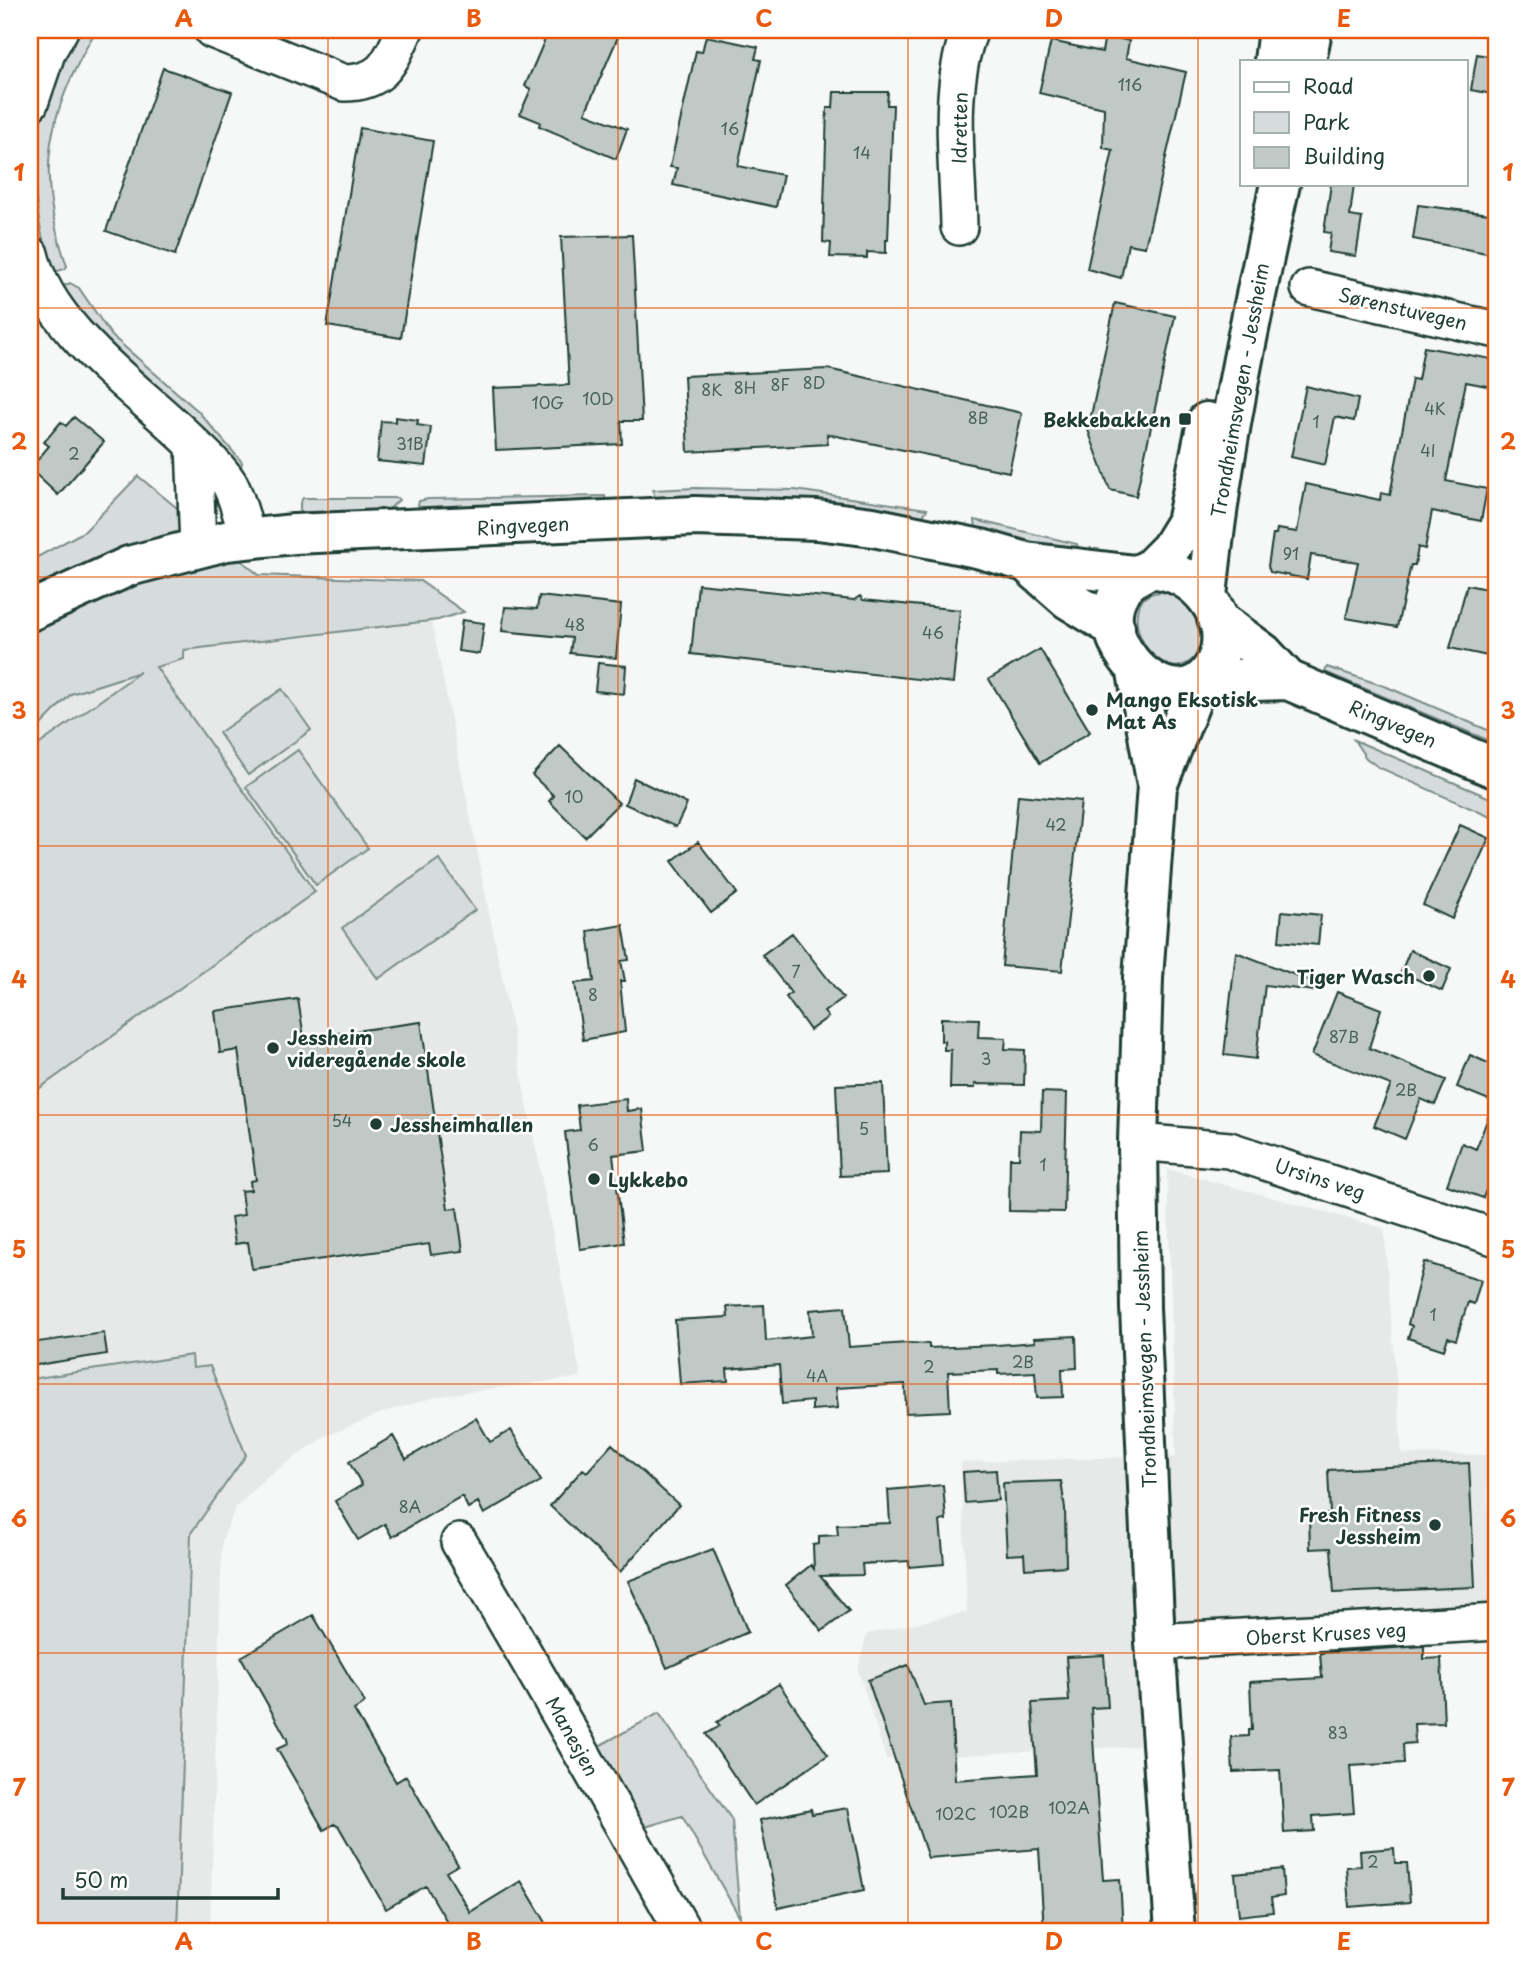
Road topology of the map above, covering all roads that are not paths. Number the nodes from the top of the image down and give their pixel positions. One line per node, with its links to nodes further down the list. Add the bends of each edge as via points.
1 (60, 30): 7 (street)
2 (212, 30): 3 (street, via 344,83 359,83 384,70)
3 (405, 30)
4 (970, 30): 10 (street, Idretten, via 958,101)
5 (1282, 37): 6 (main road)
6 (1305, 60)
7 (30, 103)
8 (1257, 186): 18 (main road, Trondheimsvegen - Jessheim, via 1186,523 1170,549)
9 (1280, 186): 19 (main road, Trondheimsvegen - Jessheim, via 1213,530)
10 (959, 227)
11 (31, 263): 14 (street, via 60,317)
12 (1309, 288): 13 (street, Sørenstuvegen)
13 (1497, 330)
14 (194, 445): 15 (street, via 230,485); 16 (street)
15 (248, 539): 16 (main road, Ringvegen); 17 (main road, Ringvegen, via 749,517 873,527)
16 (198, 546): 20 (main road, Ringvegen, via 101,576)
17 (1026, 562): 18 (main road, Ringvegen); 21 (main road, Ringvegen, via 1069,599)
18 (1142, 572): 19 (main road, via 1166,569 1182,575); 21 (main road, via 1123,584 1116,597)
19 (1212, 608): 23 (main road, via 1221,646); 24 (main road, Ringvegen)
20 (30, 611)
21 (1115, 628): 22 (main road)
22 (1137, 671): 23 (main road, via 1165,688); 26 (main road, Trondheimsvegen - Jessheim)
23 (1203, 679): 24 (main road, Ringvegen); 26 (main road, Trondheimsvegen - Jessheim)
24 (1288, 680): 25 (main road, Ringvegen)
25 (1497, 769)
26 (1157, 786): 27 (main road, Trondheimsvegen - Jessheim, via 1143,978)
27 (1138, 1142): 28 (street, Ursins veg, via 1229,1150); 31 (main road, Trondheimsvegen - Jessheim, via 1140,1308)
28 (1497, 1238)
29 (459, 1542): 32 (street, Manesjen)
30 (1497, 1622): 31 (street, Oberst Kruses veg)
31 (1155, 1642): 33 (main road, Trondheimsvegen - Jessheim)
32 (683, 1931)
33 (1175, 1931)

